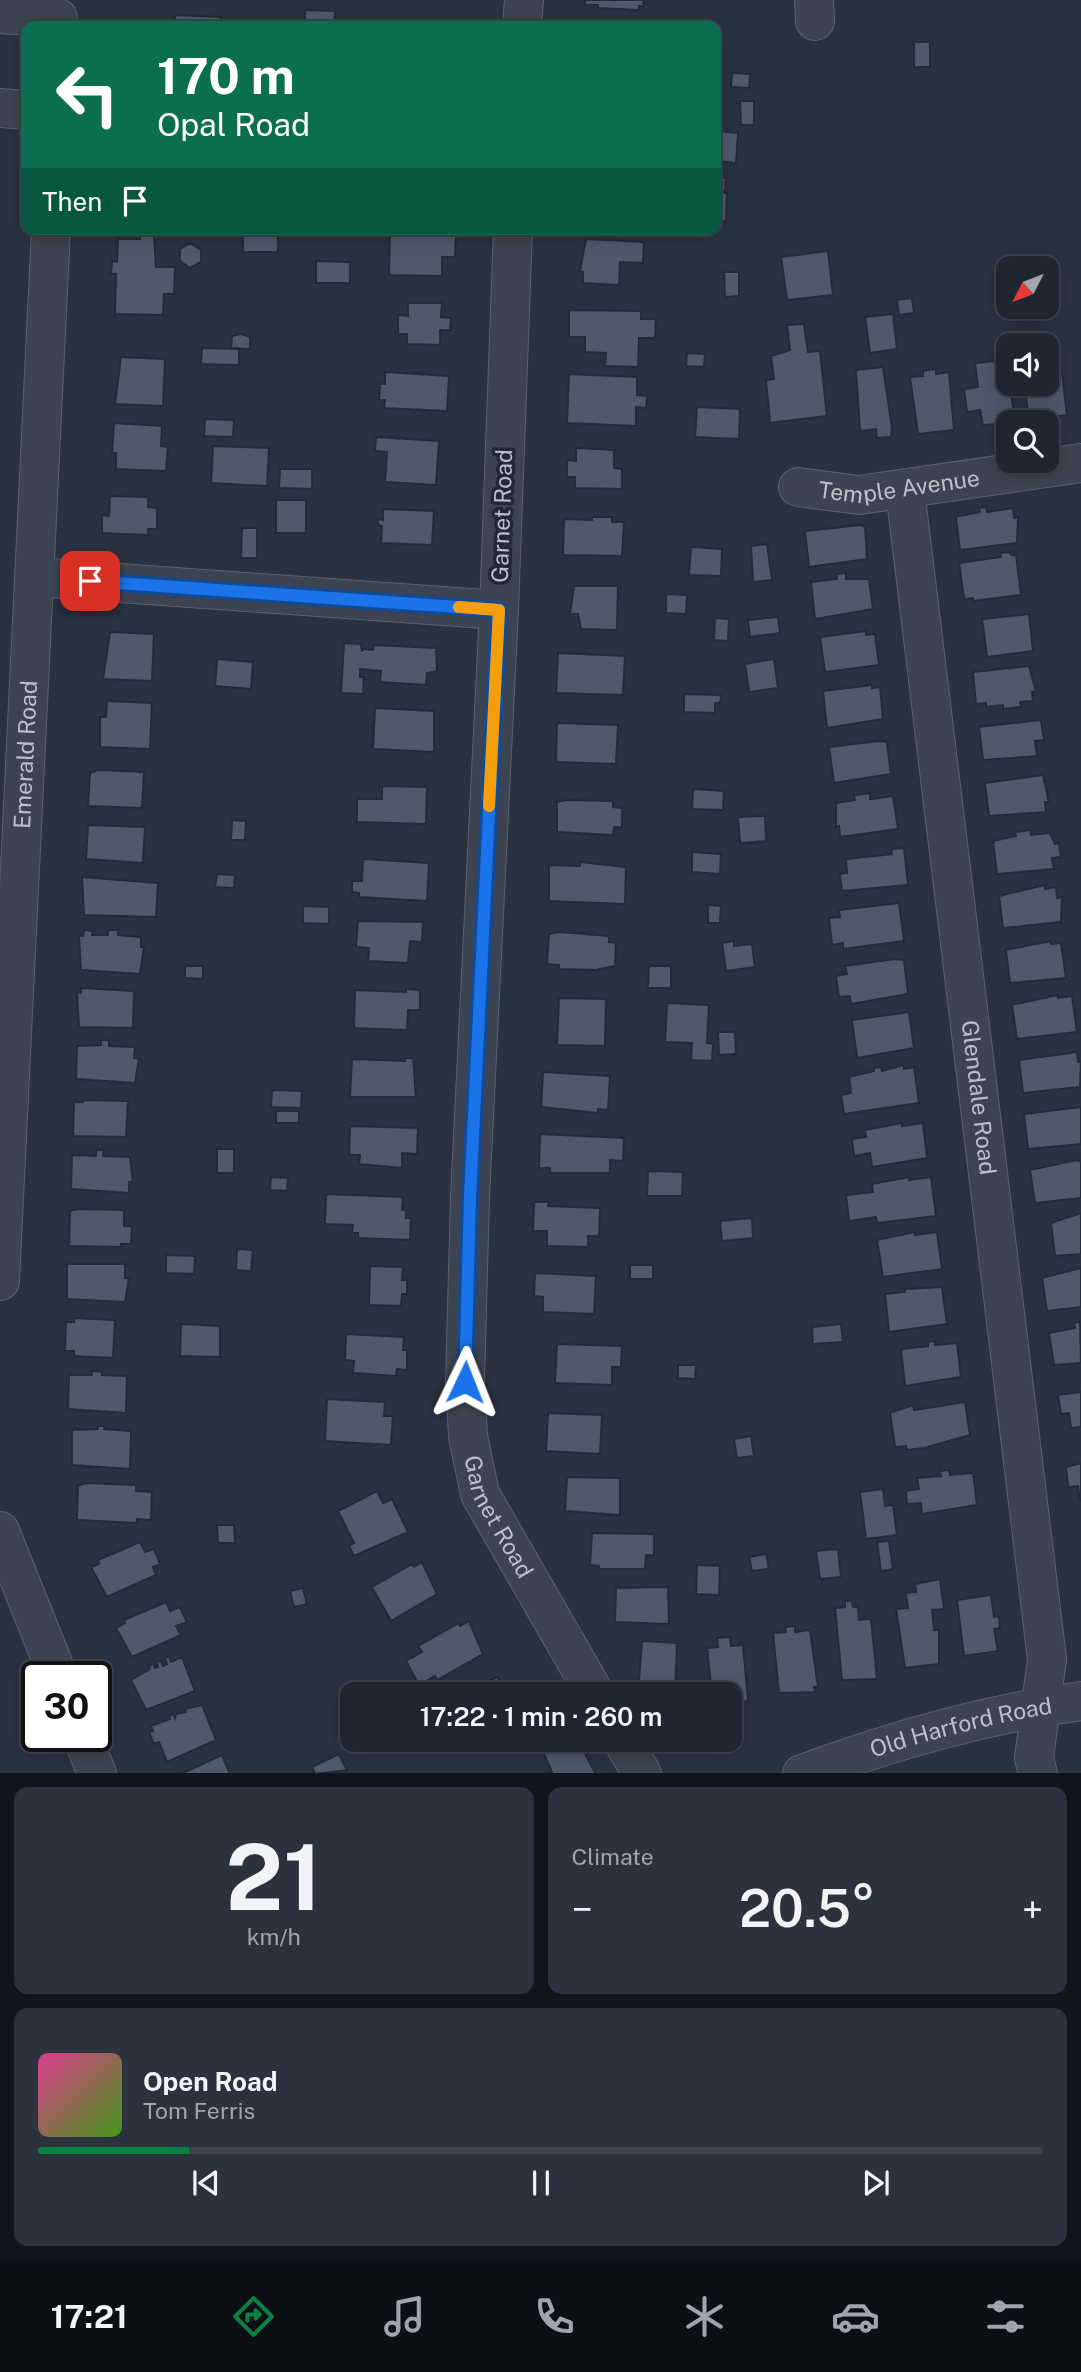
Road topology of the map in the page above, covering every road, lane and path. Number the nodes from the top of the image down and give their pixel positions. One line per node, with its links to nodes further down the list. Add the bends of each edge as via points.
1 (524, 0): 4 (street)
2 (0, 13): 3 (street)
3 (58, 15)
4 (522, 21)
5 (0, 108): 6 (street)
6 (21, 110)
7 (51, 235): 12 (street, Emerald Road)
8 (513, 235): 13 (street, Garnet Road)
9 (1081, 463): 11 (street, Temple Avenue)
10 (798, 487): 11 (street, Temple Avenue, via 859,495)
11 (905, 490): 20 (street, Glendale Road, via 1047,1659)
12 (36, 577): 13 (street); 14 (street, Emerald Road)
13 (499, 610): 18 (street, Garnet Road, via 470,1197 468,1436 480,1494)
14 (12, 727): 15 (street, Emerald Road)
15 (0, 1281)
16 (0, 1531): 17 (street)
17 (52, 1661)
18 (588, 1682)
19 (1081, 1701): 20 (street, Old Harford Road)
20 (1041, 1706): 25 (street, Old Harford Road, via 933,1730); 26 (street, Glendale Road, via 1034,1758)
21 (88, 1752): 23 (street)
22 (629, 1752): 24 (street)
23 (97, 1773)
24 (642, 1773)
25 (802, 1773)
26 (1038, 1773)

